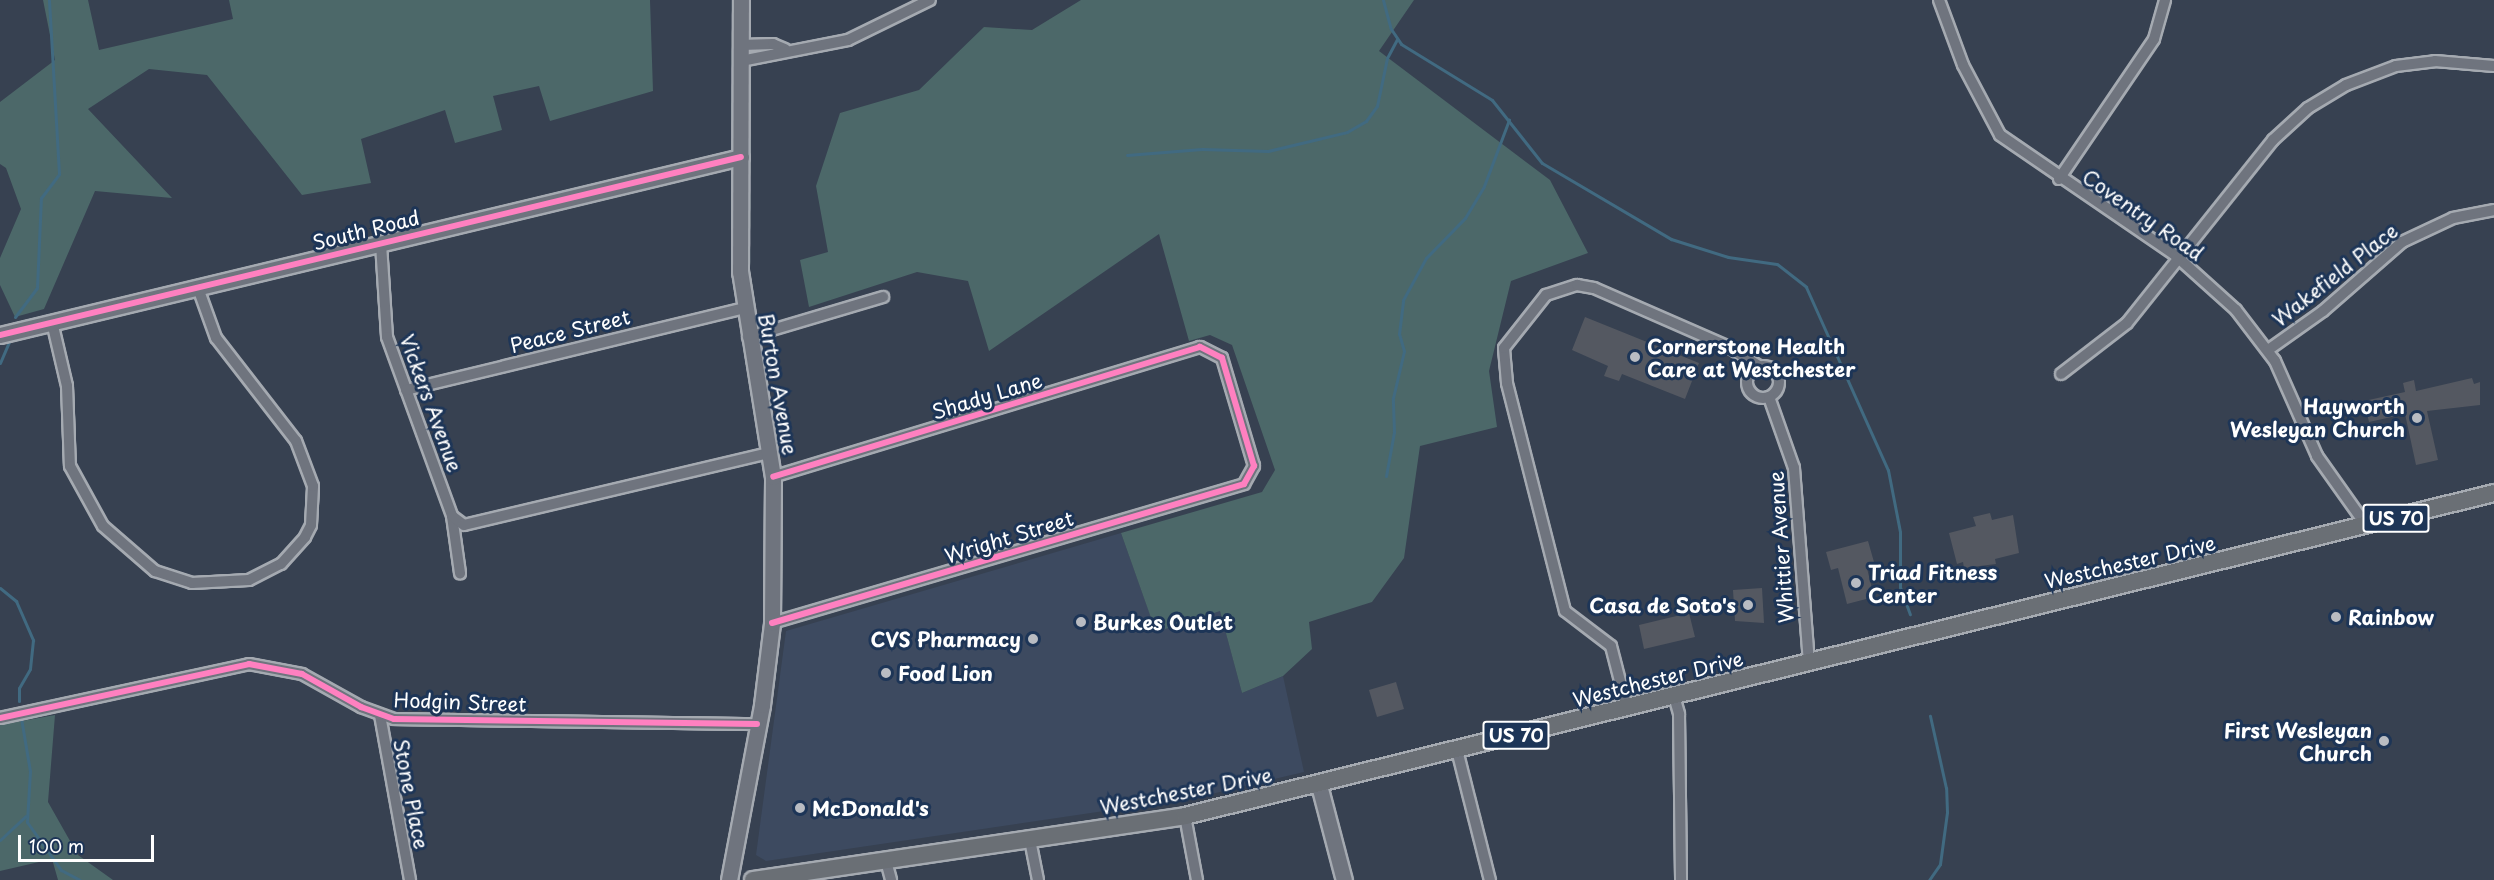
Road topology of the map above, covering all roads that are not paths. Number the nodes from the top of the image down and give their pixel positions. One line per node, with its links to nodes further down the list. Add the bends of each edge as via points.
1 (741, 0): 5 (street, Burton Avenue)
2 (930, 0): 6 (street, via 848,40)
3 (1939, 0): 10 (street, Coventry Road, via 1986,115 2015,149)
4 (2165, 0): 10 (street, via 2154,39)
5 (741, 45): 6 (street, via 773,44); 7 (street, Burton Avenue)
6 (785, 49): 7 (street, via 775,57)
7 (741, 61): 9 (street, Burton Avenue)
8 (2494, 66): 13 (street, via 2435,61 2396,66 2346,85 2307,108 2272,140)
9 (741, 157): 12 (street, South Road); 16 (street, Burton Avenue)
10 (2059, 179): 13 (street, Coventry Road)
11 (2494, 210): 21 (street, Wakefield Place, via 2453,218 2402,242 2323,311)
12 (381, 244): 14 (street, South Road); 24 (street, Vickers Avenue, via 387,337)
13 (2181, 260): 21 (street, Coventry Road, via 2236,310); 23 (street, via 2127,323)
14 (198, 288): 17 (street, South Road); 17 (street, via 216,338 296,441 313,486 311,525 305,537 281,564 249,580 192,583 155,571 103,526 70,466 66,386)
15 (883, 297): 19 (street)
16 (744, 308): 19 (street, Burton Avenue); 24 (street, Peace Street)
17 (52, 322): 18 (street, South Road)
18 (0, 335)
19 (747, 337): 26 (street, Burton Avenue)
20 (1210, 348): 27 (street, Shady Lane, via 1200,347); 32 (street, Wright Street, via 1222,358 1254,455 1252,476 1244,484)
21 (2268, 350): 30 (street, Coventry Road, via 2318,456)
22 (1760, 367): 25 (street, via 1778,376 1779,386); 25 (street, via 1749,376 1748,386 1759,397); 35 (street, via 1727,346 1594,288 1576,285 1546,295 1504,348 1507,383 1565,611 1611,646)
23 (2061, 374)
24 (406, 390): 29 (street, Vickers Avenue)
25 (1769, 397): 33 (street, Whittier Avenue, via 1794,468)
26 (768, 453): 27 (street, Burton Avenue); 29 (street, via 464,525)
27 (774, 477): 32 (street, Burton Avenue)
28 (2494, 494): 30 (main road, Westchester Drive / US 70)
29 (452, 516): 31 (street, Vickers Avenue)
30 (2366, 525): 33 (main road, Westchester Drive / US 70)
31 (460, 573)
32 (772, 623): 38 (street, Burton Avenue)
33 (1809, 663): 34 (main road, Westchester Drive / US 70)
34 (1674, 696): 35 (main road, Westchester Drive / US 70); 52 (street, via 1680,714)
35 (1627, 708): 39 (main road, Westchester Drive / US 70)
36 (380, 715): 37 (street, Hodgin Street, via 302,674 249,664); 38 (street, Hodgin Street, via 413,720); 44 (street, Stone Place)
37 (0, 718)
38 (757, 724): 45 (street, Burton Avenue)
39 (1456, 750): 40 (main road, Westchester Drive / US 70); 51 (street)
40 (1319, 784): 41 (main road, Westchester Drive / US 70); 50 (street)
41 (1185, 816): 42 (main road, Westchester Drive / US 70); 49 (street)
42 (1030, 840): 43 (main road, Westchester Drive / US 70); 48 (street)
43 (886, 861): 46 (main road, Westchester Drive / US 70); 47 (street)
44 (410, 880)
45 (729, 880)
46 (753, 880)
47 (891, 880)
48 (1038, 880)
49 (1197, 880)
50 (1344, 880)
51 (1490, 880)
52 (1681, 880)

